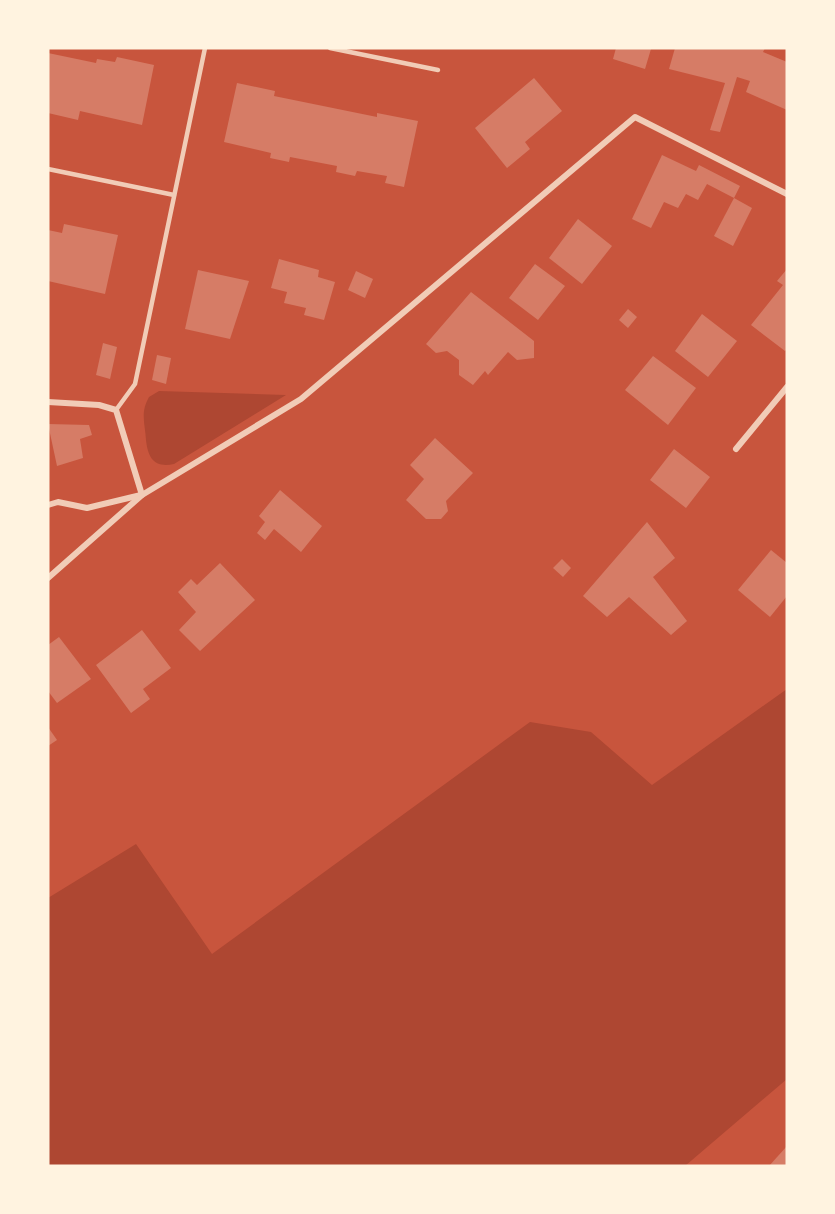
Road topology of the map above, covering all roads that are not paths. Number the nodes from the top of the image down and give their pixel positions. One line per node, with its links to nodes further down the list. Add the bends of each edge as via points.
1 (205, 48): 6 (lane)
2 (330, 48): 3 (lane)
3 (438, 70)
4 (48, 169): 6 (lane)
5 (787, 194): 11 (street, via 635,117 301,399)
6 (174, 195): 9 (lane, via 135,384)
7 (787, 387): 10 (street)
8 (48, 402): 9 (street)
9 (116, 410): 11 (street)
10 (736, 449)
11 (142, 495): 12 (street, via 87,508 58,502); 13 (street)
12 (48, 505)
13 (48, 578)

